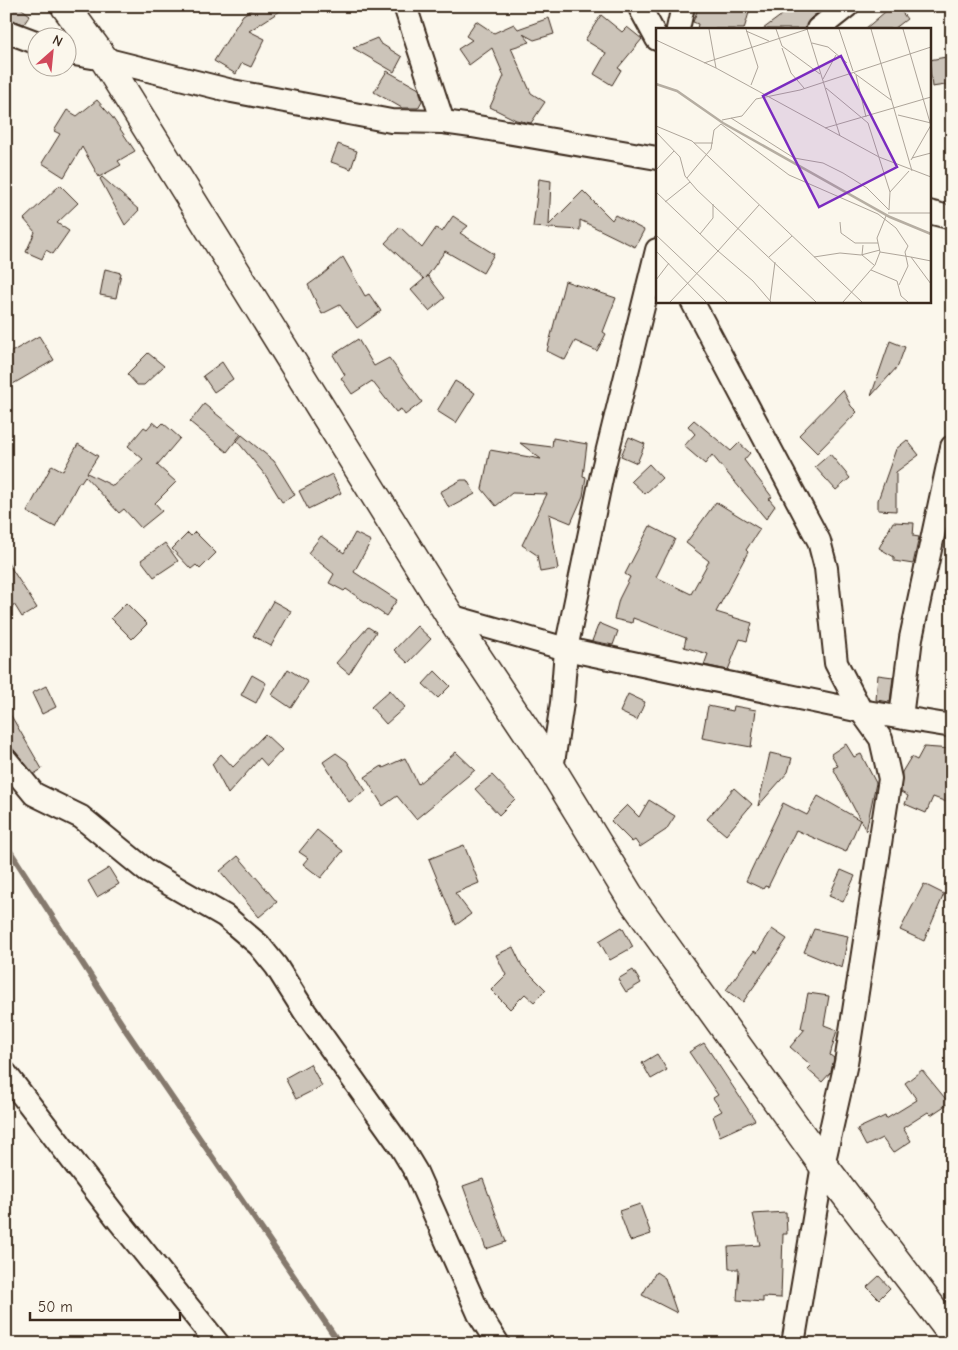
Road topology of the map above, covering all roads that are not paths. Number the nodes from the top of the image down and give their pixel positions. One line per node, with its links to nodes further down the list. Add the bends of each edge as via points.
1 (65, 6): 12 (street)
2 (405, 6): 13 (street)
3 (640, 6): 9 (street)
4 (683, 6): 6 (street)
5 (846, 6): 7 (street)
6 (678, 28)
7 (819, 28)
8 (6, 31): 10 (street)
9 (656, 37)
10 (28, 39)
11 (78, 55): 12 (street)
12 (104, 59): 13 (street, via 232,91 391,121); 20 (street)
13 (443, 122): 14 (street)
14 (656, 158)
15 (930, 212): 16 (street)
16 (952, 218)
17 (656, 254): 21 (street, via 603,469)
18 (693, 302): 22 (street, via 819,541 826,568 836,663)
19 (952, 446): 23 (street, via 911,638)
20 (450, 616): 21 (street); 26 (street)
21 (566, 649): 22 (street); 26 (street)
22 (861, 711): 23 (street); 28 (street, via 881,739 890,779 846,1063)
23 (902, 717): 24 (street)
24 (952, 726)
25 (6, 760): 31 (street, via 34,794 81,817 147,871 225,916 259,945 416,1172 479,1314)
26 (552, 769): 28 (street, via 629,895)
27 (6, 1074): 30 (street)
28 (823, 1165): 29 (street); 32 (street)
29 (952, 1334)
30 (218, 1344)
31 (498, 1344)
32 (793, 1344)

